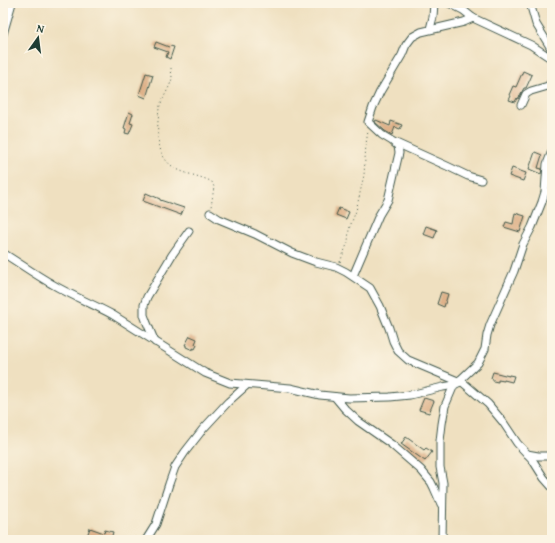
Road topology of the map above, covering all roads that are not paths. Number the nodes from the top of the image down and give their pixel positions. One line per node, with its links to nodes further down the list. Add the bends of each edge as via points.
1 (12, 3): 7 (street)
2 (434, 3): 6 (street)
3 (449, 3): 5 (street)
4 (530, 3): 8 (street, via 536,24)
5 (473, 18): 6 (street); 9 (street, via 531,45)
6 (430, 29): 12 (street, via 412,37 406,45 373,107 368,122)
7 (3, 34)
8 (552, 50)
9 (552, 59)
10 (552, 81): 11 (street, via 548,86 526,94)
11 (521, 105)
12 (392, 141): 14 (street); 18 (street, via 398,146 399,153 388,200)
13 (552, 151): 20 (street, via 547,164 542,202 487,335 485,349 478,363)
14 (481, 180)
15 (210, 213): 18 (street, via 292,253 338,268)
16 (189, 231): 19 (street, via 147,296 144,305 144,315)
17 (3, 253): 19 (street, via 53,285 101,308)
18 (353, 276): 20 (street, via 370,288 375,296 398,351 408,360)
19 (155, 342): 21 (street, via 205,373 230,383)
20 (458, 382): 22 (street, via 390,398); 23 (street, via 488,404); 26 (street, via 446,406 441,436)
21 (248, 385): 22 (street, via 290,388); 27 (street, via 203,429 175,467 156,524)
22 (335, 397): 26 (street, via 358,421 391,444 421,470 431,482)
23 (527, 454): 24 (street); 25 (street)
24 (552, 456)
25 (552, 487)
26 (442, 508): 28 (street)
27 (146, 540)
28 (442, 540)

